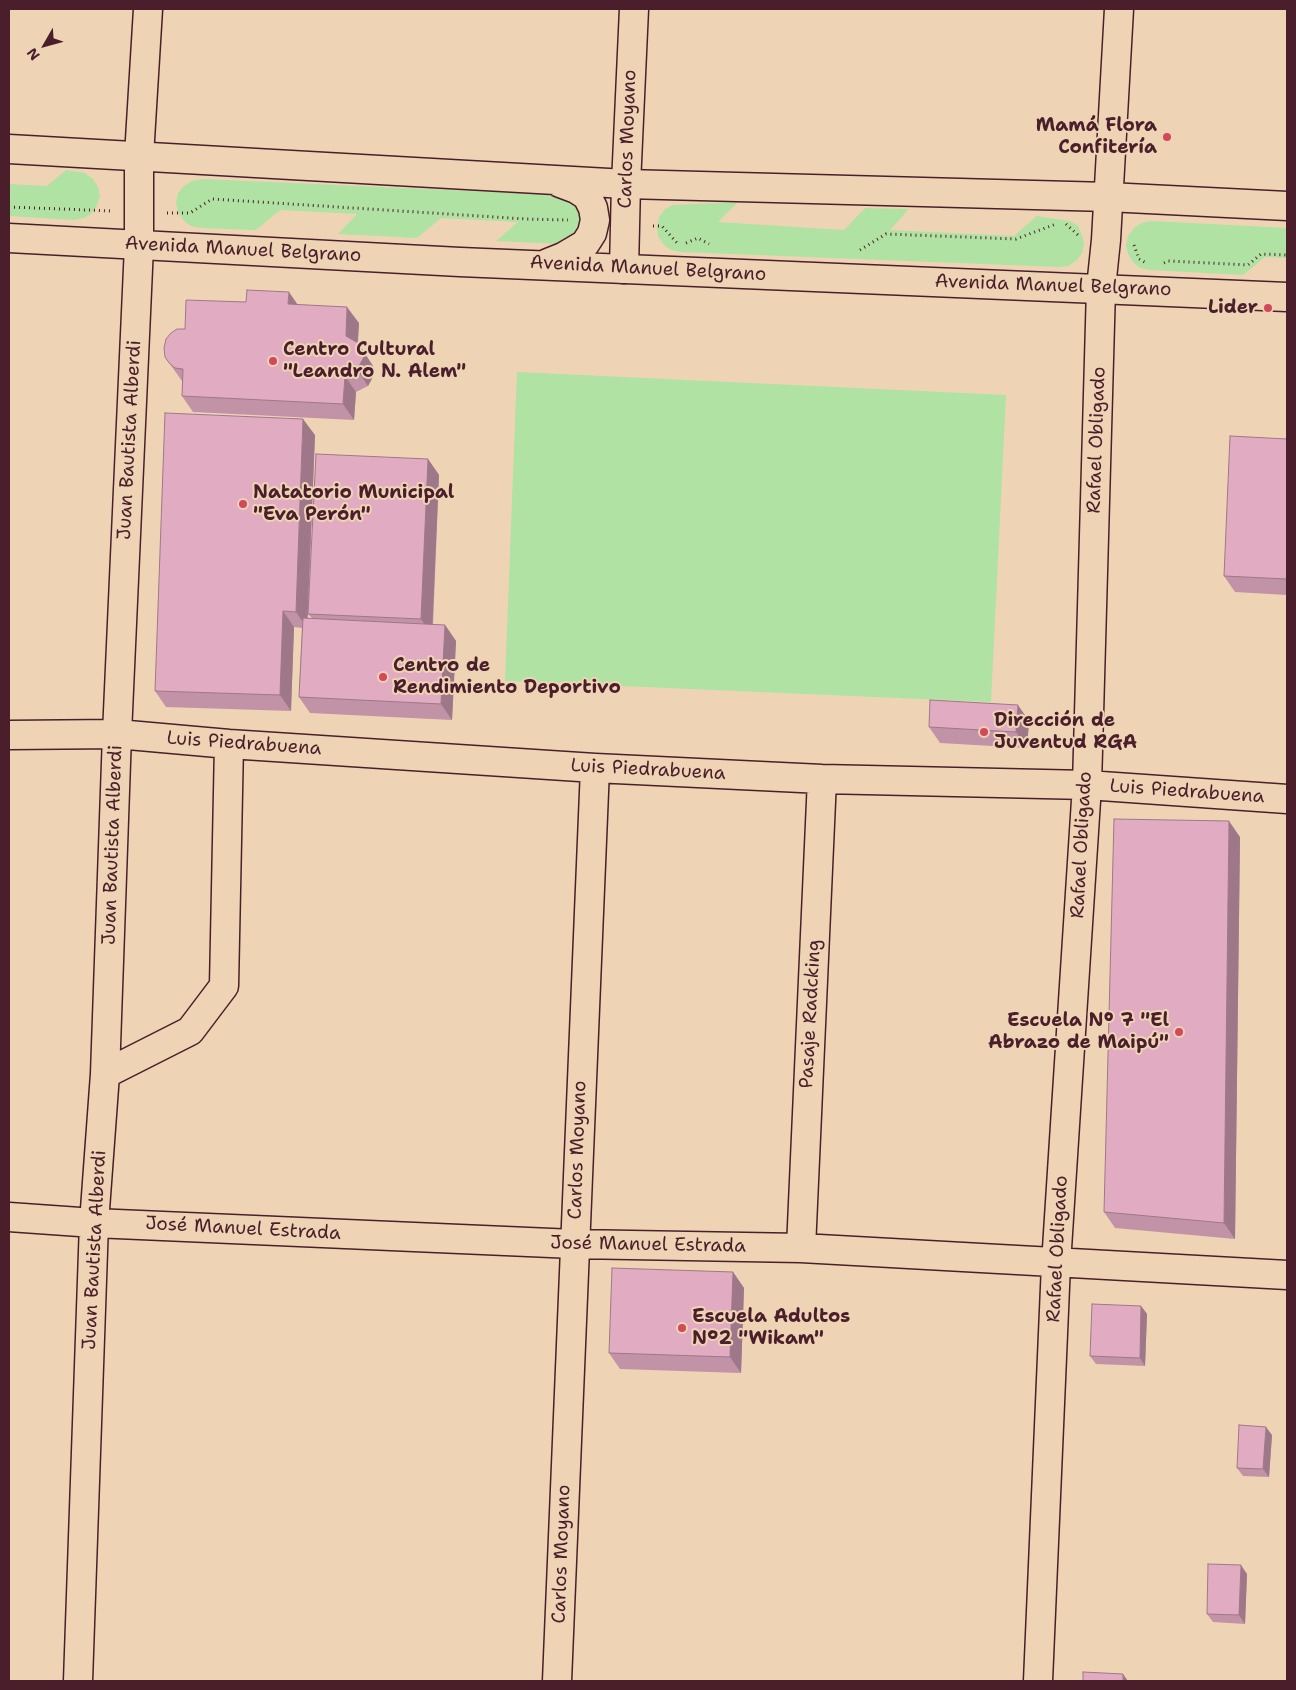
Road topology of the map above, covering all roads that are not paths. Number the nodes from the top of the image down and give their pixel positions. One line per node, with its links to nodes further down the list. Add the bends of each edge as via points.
1 (148, 9): 5 (street, Juan Bautista Alberdi)
2 (634, 9): 7 (street, Carlos Moyano)
3 (1119, 9): 8 (street, Rafael Obligado)
4 (9, 149): 5 (street)
5 (139, 156): 6 (street); 11 (street, Juan Bautista Alberdi)
6 (552, 180): 7 (street); 12 (street, via 587,196 596,220 585,244 563,258)
7 (626, 184): 8 (street); 13 (street, Carlos Moyano)
8 (1108, 197): 9 (street); 14 (street, Rafael Obligado)
9 (1287, 206)
10 (9, 238): 11 (street, Avenida Manuel Belgrano)
11 (139, 246): 12 (street, Avenida Manuel Belgrano); 17 (street, Juan Bautista Alberdi)
12 (544, 264): 13 (street, Avenida Manuel Belgrano)
13 (624, 269): 14 (street, Avenida Manuel Belgrano)
14 (1101, 288): 15 (street, Avenida Manuel Belgrano); 21 (street, Rafael Obligado)
15 (1287, 297)
16 (9, 734): 17 (street, Luis Piedrabuena)
17 (117, 734): 18 (street, Luis Piedrabuena); 23 (street, Juan Bautista Alberdi)
18 (229, 744): 19 (street, Luis Piedrabuena); 23 (street, via 224,986 190,1031)
19 (595, 768): 20 (street, Luis Piedrabuena); 26 (street, Carlos Moyano)
20 (822, 779): 21 (street, Luis Piedrabuena); 27 (street, Pasaje Radcking)
21 (1087, 785): 22 (street, Luis Piedrabuena); 28 (street, Rafael Obligado)
22 (1287, 799)
23 (104, 1074): 25 (street, Juan Bautista Alberdi)
24 (9, 1217): 25 (street, José Manuel Estrada)
25 (94, 1223): 26 (street, José Manuel Estrada); 30 (street, Juan Bautista Alberdi)
26 (574, 1244): 27 (street, José Manuel Estrada); 31 (street, Carlos Moyano)
27 (801, 1248): 28 (street, José Manuel Estrada)
28 (1056, 1264): 29 (street, José Manuel Estrada); 32 (street, Rafael Obligado)
29 (1287, 1276)
30 (78, 1681)
31 (557, 1681)
32 (1038, 1681)

